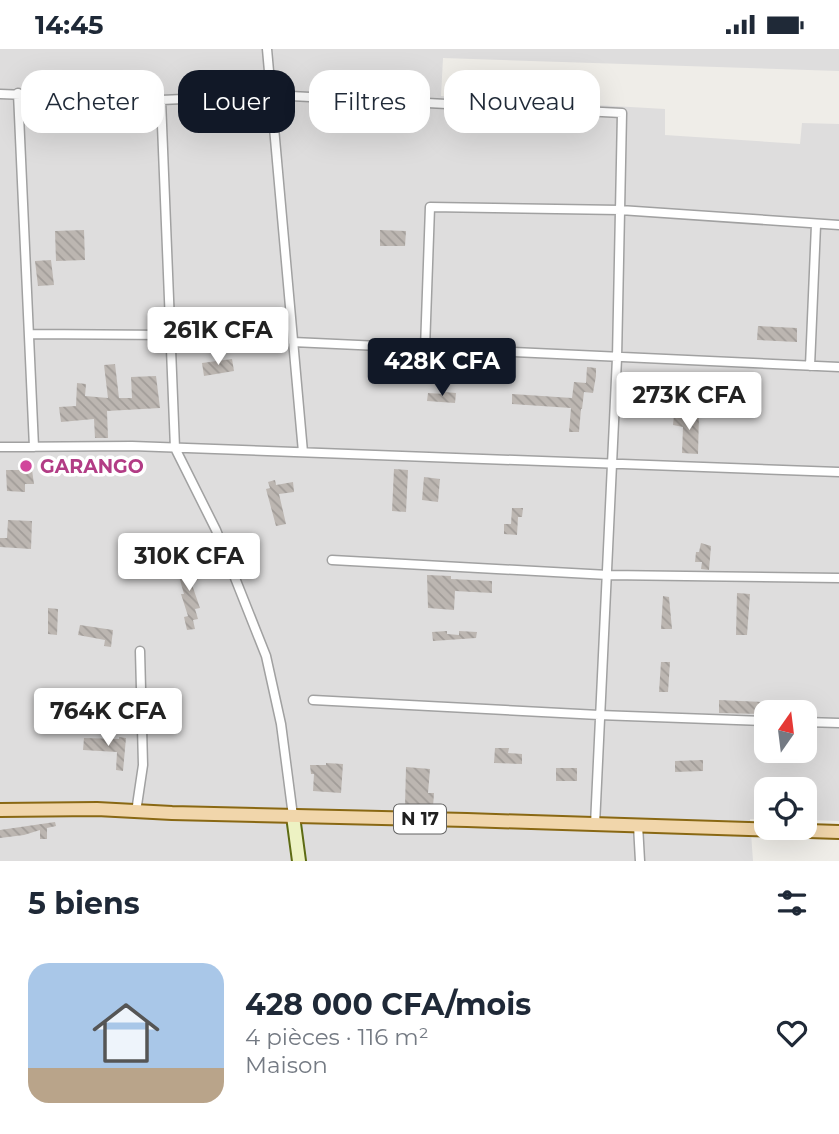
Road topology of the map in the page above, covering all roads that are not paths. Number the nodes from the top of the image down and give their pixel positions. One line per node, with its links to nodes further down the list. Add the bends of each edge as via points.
1 (267, 49): 2 (street)
2 (269, 70)
3 (18, 93): 4 (street); 5 (street); 12 (street)
4 (21, 93)
5 (0, 94)
6 (295, 96): 9 (street, via 622,113)
7 (162, 133): 13 (street)
8 (274, 133): 14 (street)
9 (620, 210): 10 (street); 15 (street, via 430,207); 16 (street)
10 (816, 225): 11 (street); 17 (street)
11 (839, 225)
12 (29, 334): 13 (street); 20 (street)
13 (170, 335): 21 (street)
14 (293, 342): 15 (street); 22 (street)
15 (425, 349): 16 (street)
16 (617, 358): 17 (street); 23 (street)
17 (810, 366): 18 (street)
18 (839, 367)
19 (0, 447): 20 (street)
20 (34, 447): 21 (street)
21 (175, 448): 22 (street); 36 (street, via 216,530 266,656)
22 (303, 452): 23 (street)
23 (613, 464): 24 (street); 26 (street)
24 (839, 472)
25 (332, 560): 26 (street)
26 (608, 575): 27 (street); 30 (street)
27 (839, 578)
28 (140, 651): 35 (street, via 143,765)
29 (313, 700): 30 (street)
30 (599, 715): 31 (street); 37 (street)
31 (754, 720)
32 (817, 722): 33 (street)
33 (839, 723)
34 (0, 810): 35 (main road, N 17)
35 (136, 812): 36 (main road, N 17)
36 (293, 816): 37 (main road, N 17); 40 (street)
37 (595, 825): 38 (main road, N 17)
38 (638, 825): 39 (main road, N 17); 41 (street)
39 (839, 832)
40 (299, 861)
41 (640, 861)

